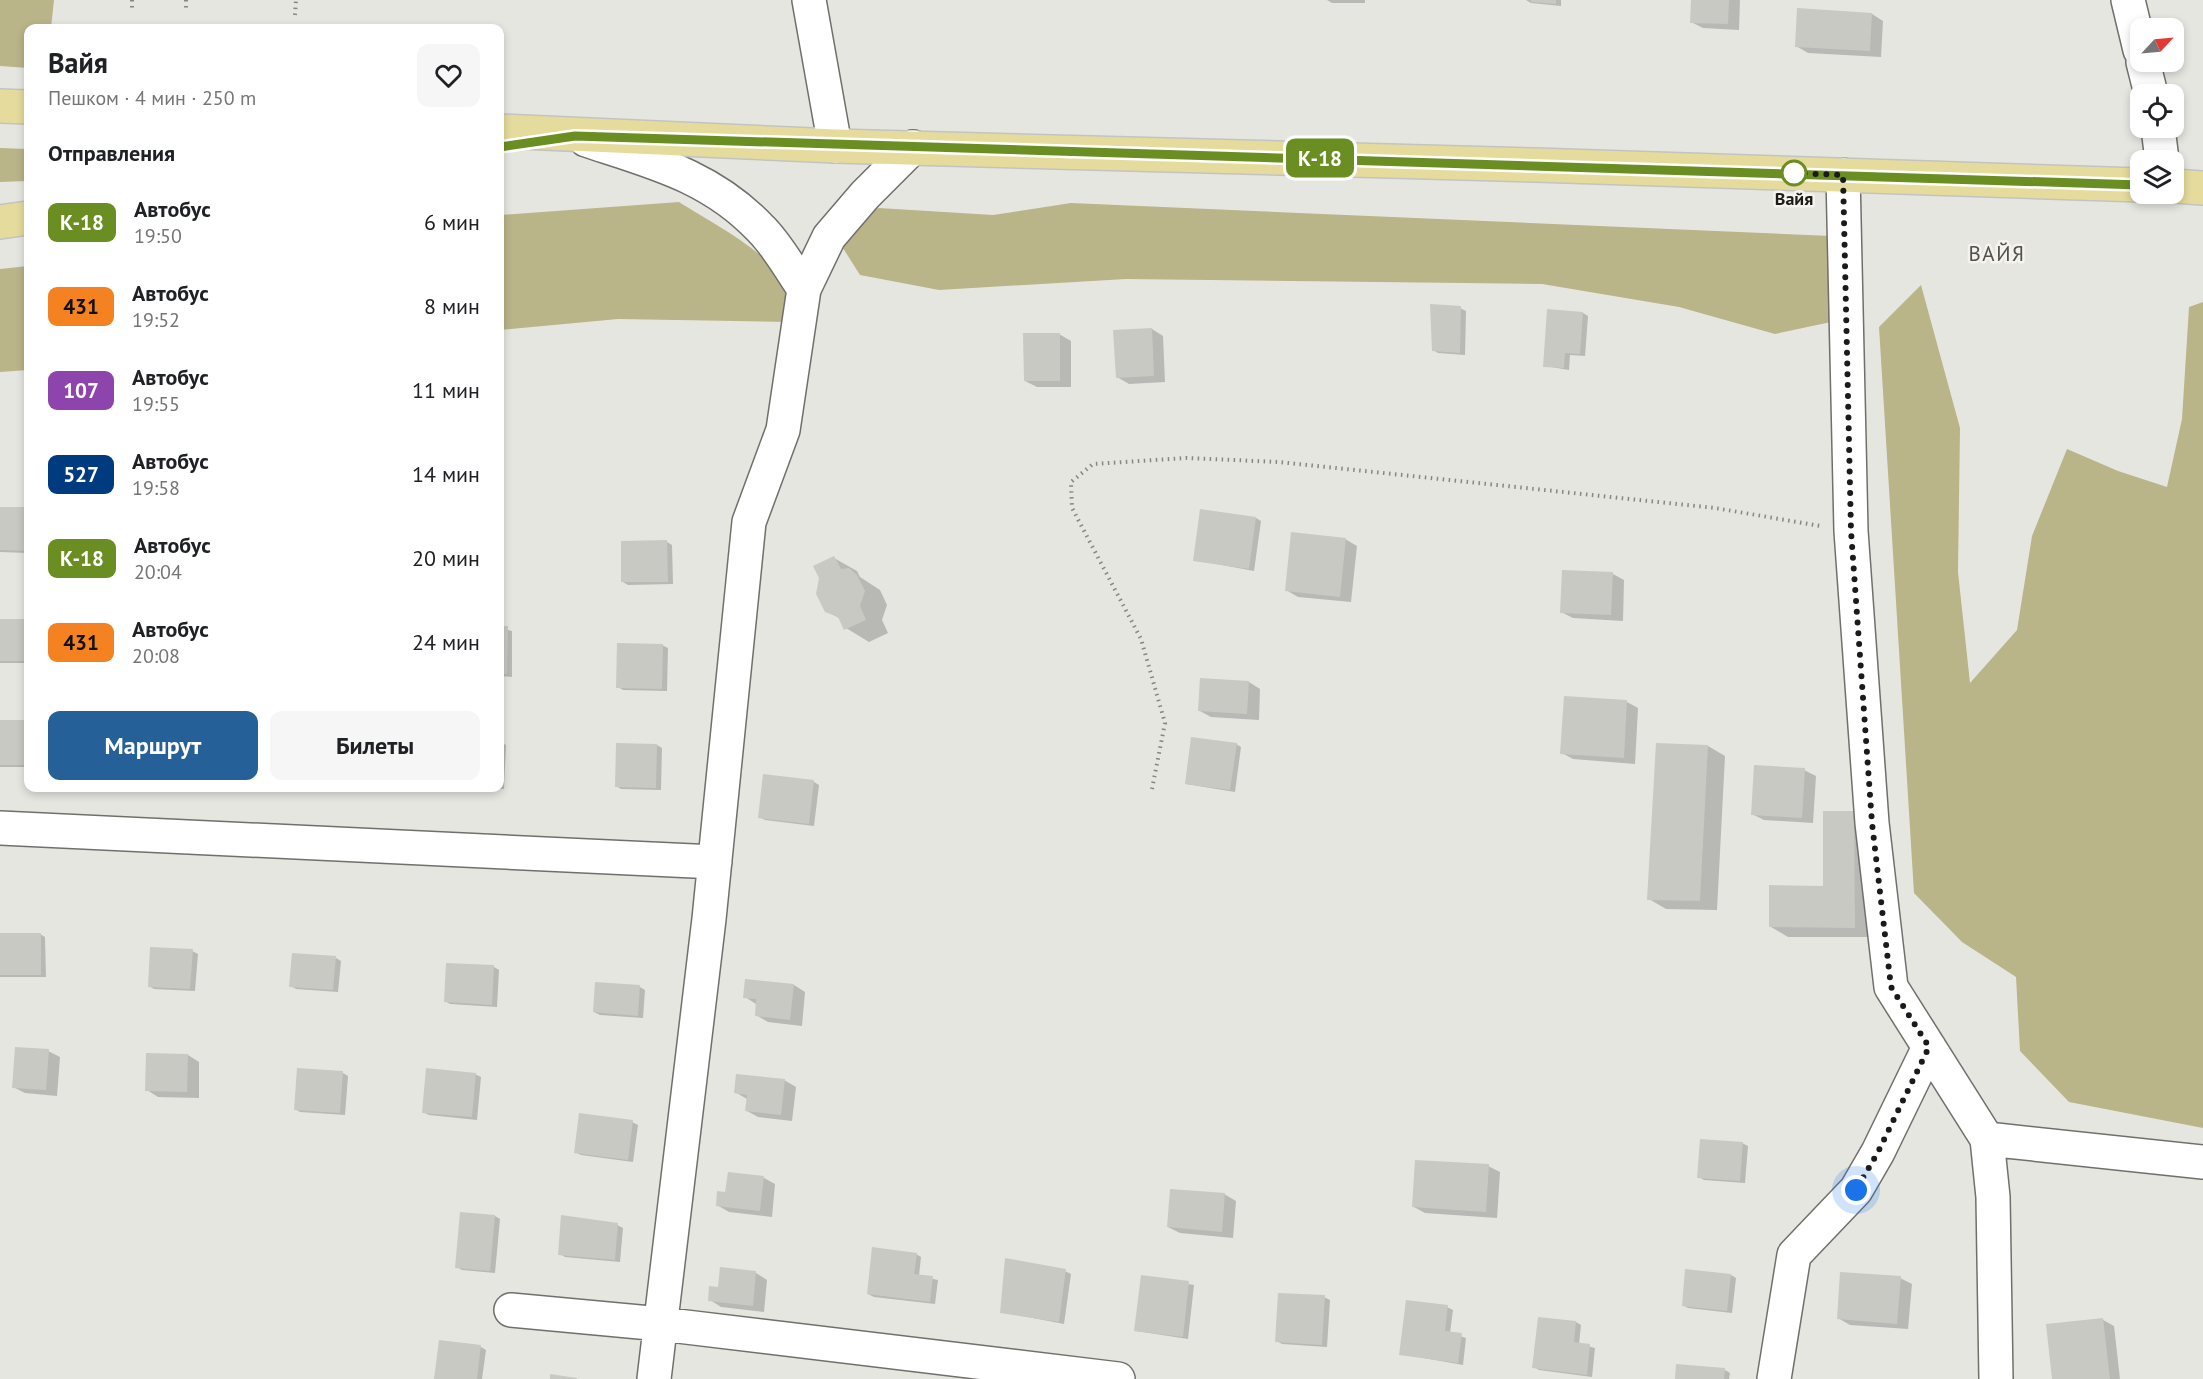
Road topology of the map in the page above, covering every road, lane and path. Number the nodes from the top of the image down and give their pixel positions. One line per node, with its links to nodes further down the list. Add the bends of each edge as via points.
1 (132, 0): 6 (path)
2 (186, 0): 7 (path)
3 (296, 0): 8 (path)
4 (809, 0): 15 (street)
5 (2128, 0): 9 (street)
6 (132, 10)
7 (186, 12)
8 (295, 15)
9 (2132, 18)
10 (0, 106): 11 (main road)
11 (24, 107)
12 (504, 131): 13 (main road)
13 (575, 136): 14 (main road); 15 (main road); 23 (street, via 680,170 725,197 762,230)
14 (504, 146)
15 (835, 146): 16 (main road)
16 (913, 147): 17 (main road); 23 (street, via 829,237)
17 (1843, 175): 18 (main road); 24 (street)
18 (2130, 185)
19 (2184, 187): 20 (main road)
20 (2203, 188)
21 (24, 219): 22 (main road)
22 (0, 222)
23 (804, 289): 27 (street, via 783,430 749,522)
24 (1851, 531): 25 (path, via 1715,508 1279,462 1186,458 1094,464 1071,482 1072,508 1141,639 1165,723); 28 (street, via 1872,823 1891,987)
25 (1152, 789)
26 (0, 828): 27 (street)
27 (715, 862): 32 (street)
28 (1929, 1047): 29 (street); 35 (street, via 1856,1190 1794,1255)
29 (1987, 1139): 30 (street); 36 (street, via 1993,1197)
30 (2203, 1162)
31 (511, 1310): 32 (street)
32 (661, 1324): 33 (street); 34 (street)
33 (654, 1379)
34 (1118, 1379)
35 (1774, 1379)
36 (1996, 1379)

